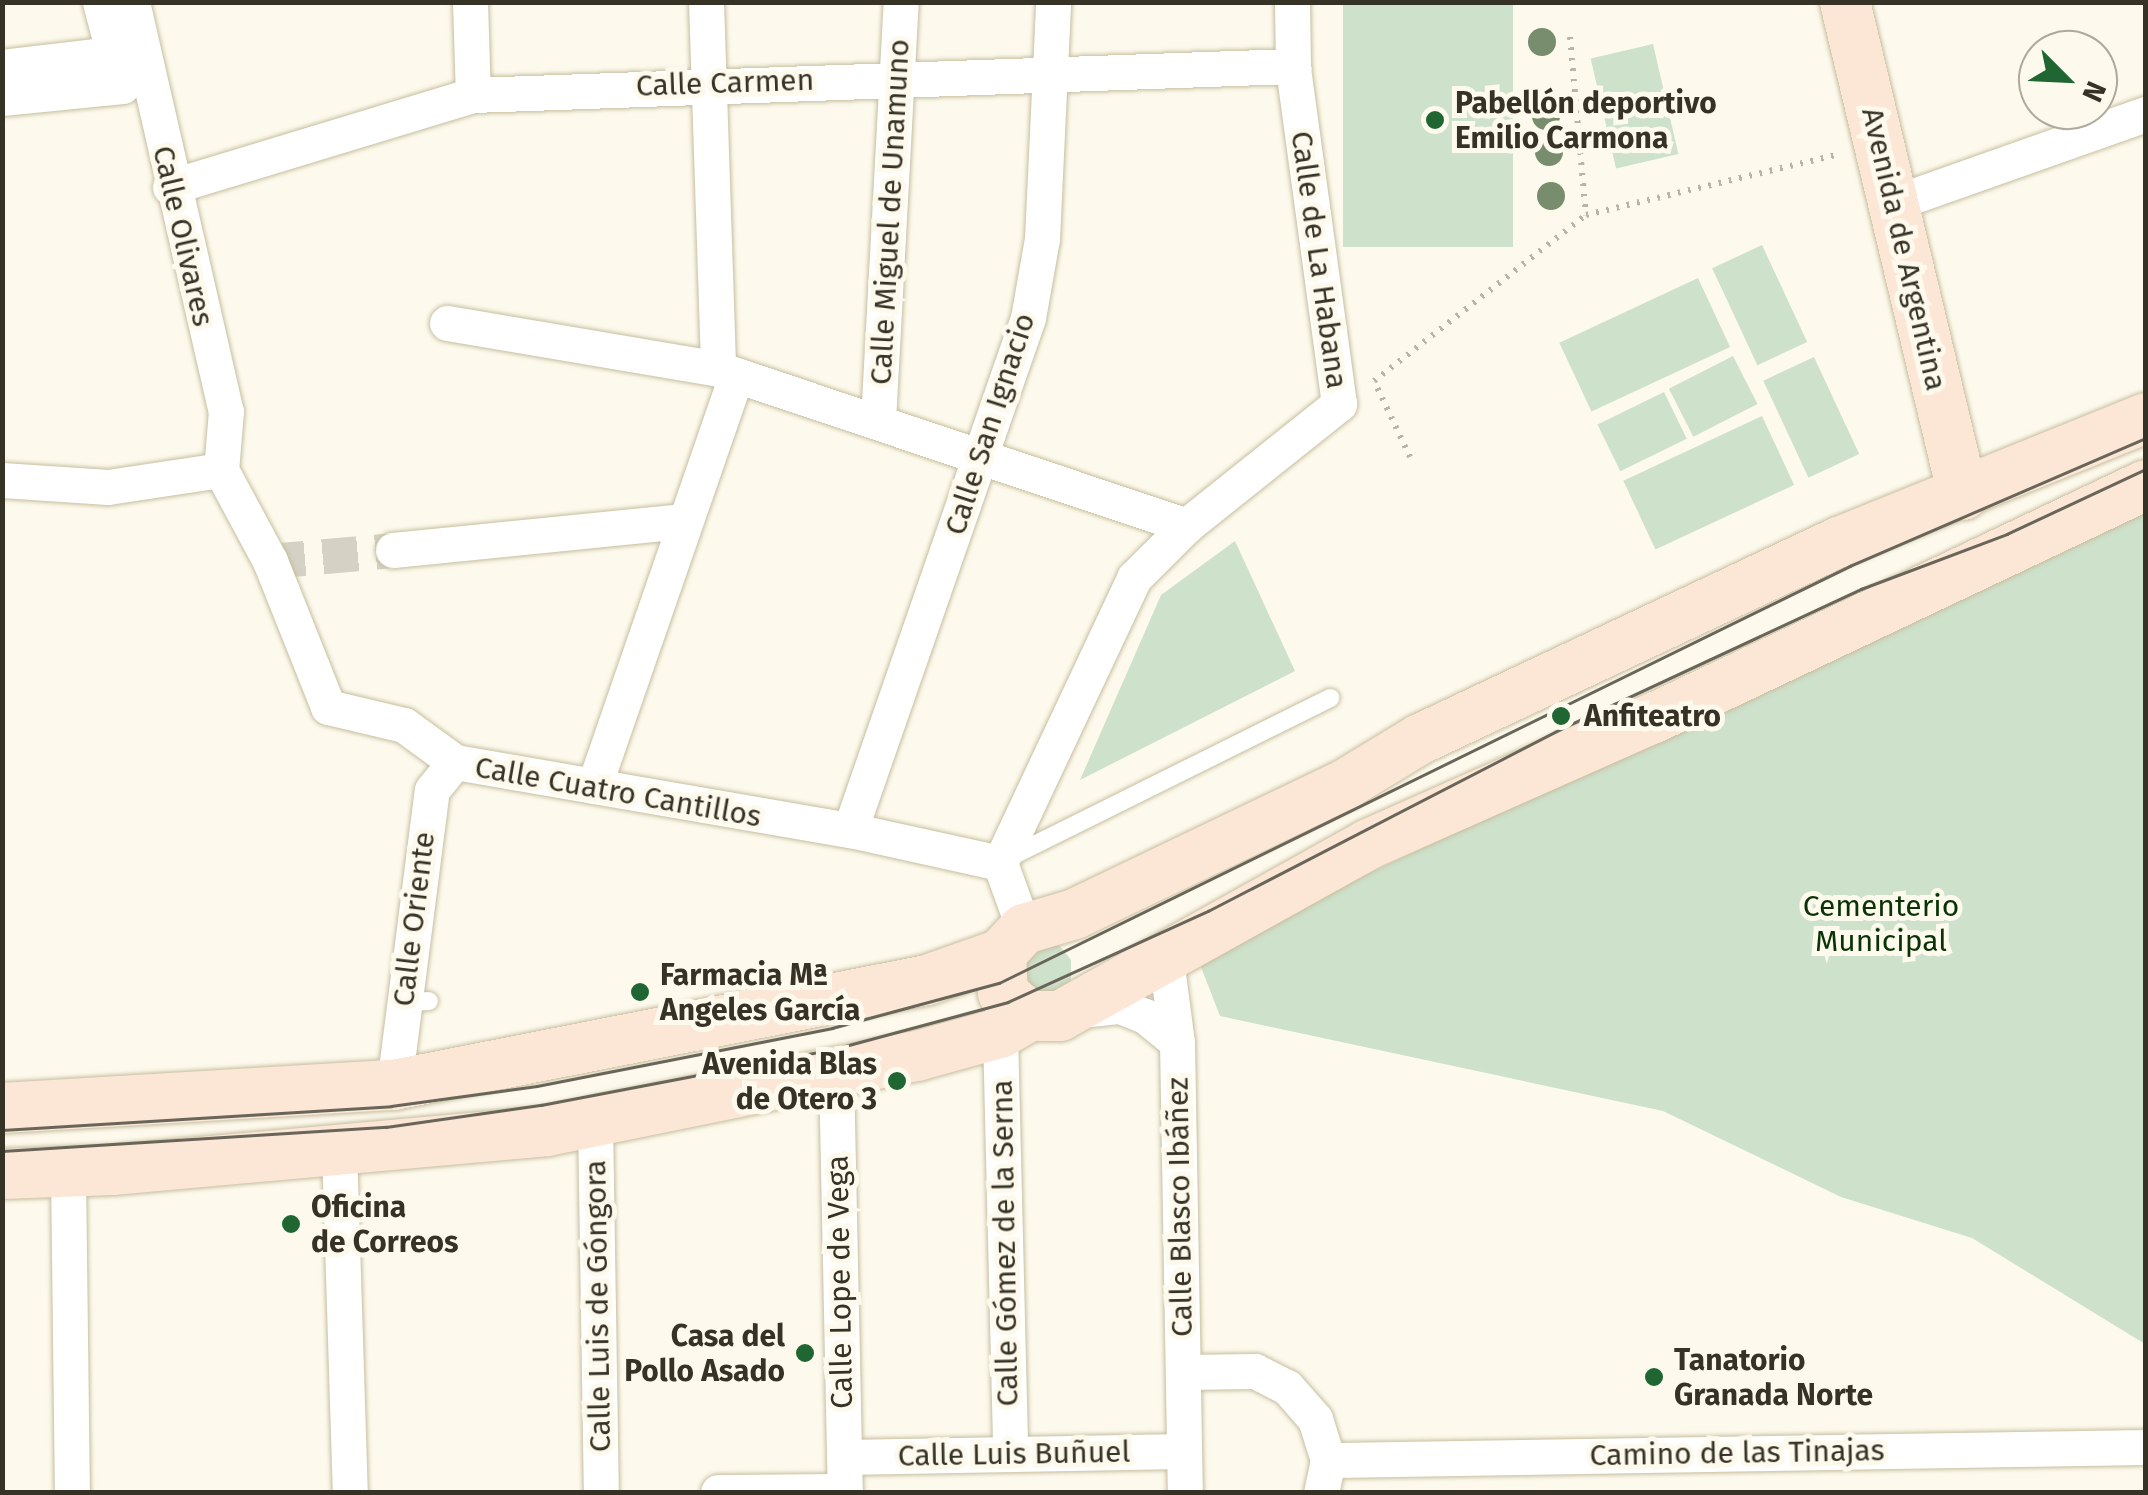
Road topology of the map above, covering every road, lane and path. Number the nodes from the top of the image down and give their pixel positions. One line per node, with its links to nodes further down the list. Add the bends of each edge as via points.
1 (100, 2): 10 (street)
2 (132, 2): 10 (street, Calle Olivares)
3 (470, 2): 16 (street)
4 (706, 2): 15 (street)
5 (901, 2): 14 (street, Calle Miguel de Unamuno)
6 (1053, 2): 13 (street, Calle San Ignacio)
7 (1292, 2): 11 (street, Calle de La Habana)
8 (1845, 2): 21 (street, Avenida de Argentina)
9 (1570, 37): 22 (path)
10 (128, 52): 12 (street); 17 (street, via 122,86); 20 (street, Calle Olivares)
11 (1293, 66): 13 (street, Calle Carmen); 34 (street, Calle de La Habana, via 1339,404)
12 (2, 67)
13 (1048, 75): 14 (street, Calle Carmen); 28 (street, Calle San Ignacio, via 1042,239 1028,318)
14 (897, 78): 15 (street, Calle Carmen); 26 (street, Calle Miguel de Unamuno)
15 (708, 82): 16 (street, Calle Carmen); 24 (street)
16 (473, 95): 20 (street, Calle Carmen)
17 (2, 98)
18 (2146, 114): 21 (street)
19 (1848, 152): 22 (path)
20 (170, 187): 29 (street, Calle Olivares, via 226,412)
21 (1894, 202): 32 (street, Avenida de Argentina)
22 (1586, 215): 27 (path, via 1374,381)
23 (447, 323): 24 (street)
24 (726, 372): 26 (street); 33 (street)
25 (2146, 418): 32 (street)
26 (878, 421): 28 (street)
27 (1410, 456)
28 (981, 460): 34 (street); 39 (street, Calle San Ignacio)
29 (221, 470): 30 (street, via 108,487); 37 (street, Calle Cuatro Cantillos, via 270,561 328,708 404,725)
30 (2, 480)
31 (2146, 485): 42 (street, via 1638,726 1368,844)
32 (1963, 495): 41 (street, via 1839,542 1622,643 1420,739 1346,784)
33 (686, 521): 35 (street); 38 (street)
34 (1186, 526): 40 (street, Calle de La Habana, via 1134,578)
35 (393, 550)
36 (1330, 698): 40 (lane)
37 (455, 762): 38 (street, Calle Cuatro Cantillos); 46 (street, Calle Oriente, via 432,790 416,1002)
38 (594, 786): 39 (street, Calle Cuatro Cantillos)
39 (850, 830): 40 (street, Calle Cuatro Cantillos)
40 (1000, 863): 41 (street)
41 (1024, 935): 43 (street, via 1003,993); 43 (street, via 1085,945 1092,968); 46 (street, via 926,980)
42 (1166, 960): 43 (street); 44 (street)
43 (1046, 1014): 44 (street, via 1120,1006); 45 (street); 55 (street, Calle Gómez de la Serna)
44 (1177, 1042): 52 (street, Calle Blasco Ibáñez)
45 (836, 1072): 48 (street); 57 (street, Calle Lope de Vega)
46 (394, 1085): 47 (street)
47 (2, 1108)
48 (595, 1120): 49 (street, via 489,1139); 60 (street, Calle Luis de Góngora)
49 (339, 1148): 50 (street); 59 (street)
50 (68, 1172): 51 (street); 58 (street)
51 (2, 1174)
52 (1183, 1372): 54 (street, Calle Blasco Ibáñez); 56 (street, Calle Blasco Ibáñez, via 1255,1371 1287,1387 1315,1419)
53 (2146, 1448): 56 (street, Camino de las Tinajas)
54 (1184, 1451): 55 (street, Calle Luis Buñuel); 62 (street, Calle Blasco Ibáñez)
55 (1010, 1452): 57 (street, Calle Luis Buñuel)
56 (1324, 1476)
57 (844, 1480): 61 (street, Calle Luis Buñuel)
58 (72, 1492)
59 (350, 1492)
60 (601, 1492)
61 (718, 1492)
62 (1185, 1492)

